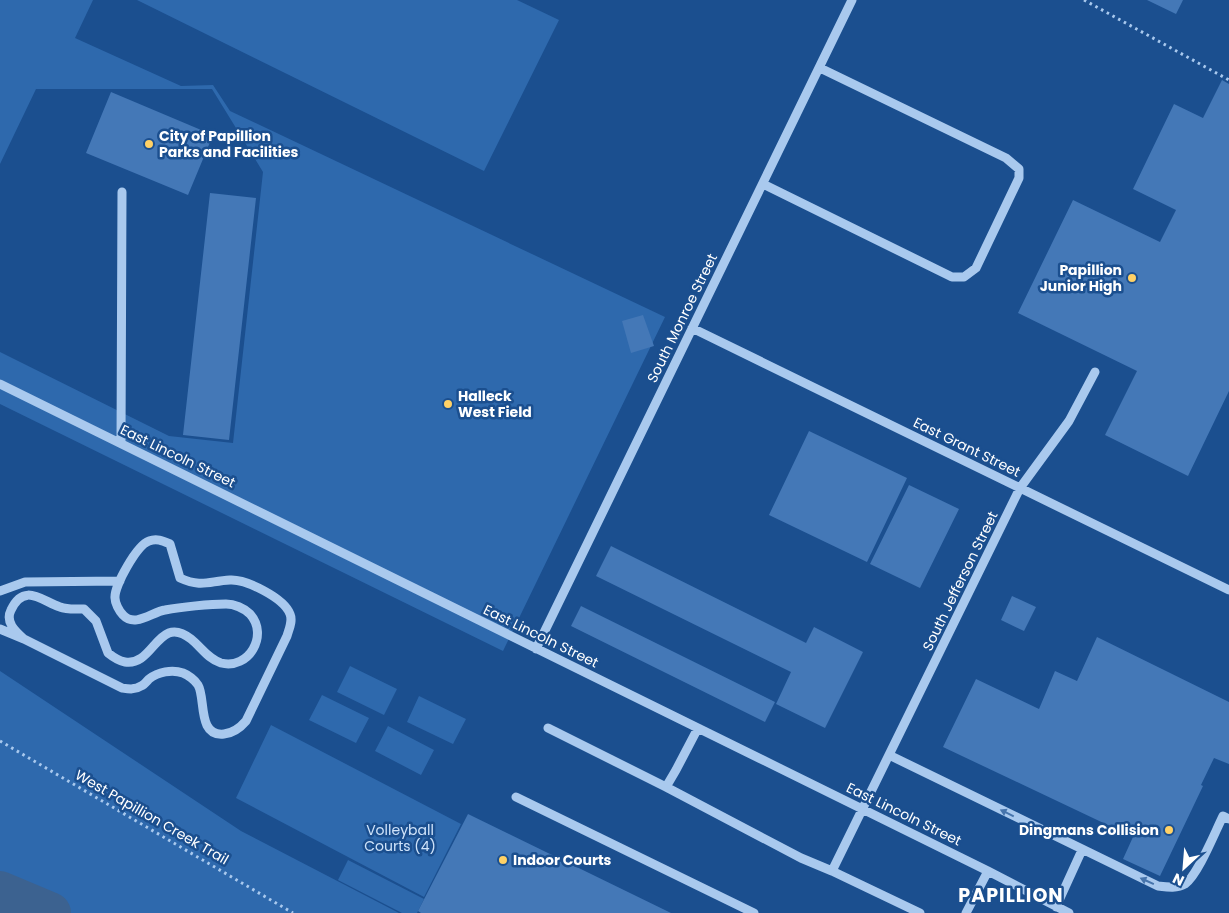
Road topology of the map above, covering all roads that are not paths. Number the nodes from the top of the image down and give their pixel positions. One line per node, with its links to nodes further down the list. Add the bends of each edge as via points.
1 (852, 0): 2 (street, South Monroe Street)
2 (820, 68): 3 (street, South Monroe Street); 3 (street, via 1006,158 1019,169 1019,178 976,268 964,277 952,277)
3 (763, 184): 5 (street, South Monroe Street)
4 (122, 192): 8 (street)
5 (692, 328): 9 (street, East Grant Street); 15 (street, South Monroe Street)
6 (1095, 372): 9 (street, South Jefferson Street, via 1069,421)
7 (0, 384): 8 (street, East Lincoln Street)
8 (121, 443): 15 (street, East Lincoln Street)
9 (1020, 488): 11 (street, East Grant Street); 18 (street, South Jefferson Street)
10 (120, 581): 12 (street, via 25,582); 14 (street, via 114,597 123,616 142,620 164,610 227,604 249,613 256,622 256,644 240,662 231,664 211,658 182,632 174,632 164,634 136,661 125,662 108,654 91,614 84,609 61,608 32,594 14,604 8,620); 14 (street, via 142,545 149,540 160,539 170,544 180,578 199,584 231,580 242,582 276,597 284,605 290,614 291,624 246,721 239,729 220,735 206,725 198,685 182,672 160,673 142,686 122,688)
11 (1229, 590)
12 (0, 591)
13 (0, 629): 14 (street)
14 (24, 639)
15 (536, 649): 17 (street, East Lincoln Street)
16 (548, 728): 19 (street)
17 (698, 728): 19 (street); 21 (street, East Lincoln Street)
18 (889, 755): 21 (street, South Jefferson Street); 23 (street, one-way to 18)
19 (666, 787): 24 (street)
20 (516, 797): 27 (street)
21 (863, 809): 24 (street, South Jefferson Street); 25 (street, East Lincoln Street)
22 (1226, 817): 23 (street, one-way to 23, via 1198,867 1184,885 1173,888 1158,886)
23 (1082, 850): 26 (street)
24 (832, 871): 28 (street)
25 (988, 871): 26 (street, East Lincoln Street); 29 (street)
26 (1056, 907): 30 (street, East Lincoln Street)
27 (754, 913)
28 (920, 913)
29 (966, 913)
30 (1069, 913)

